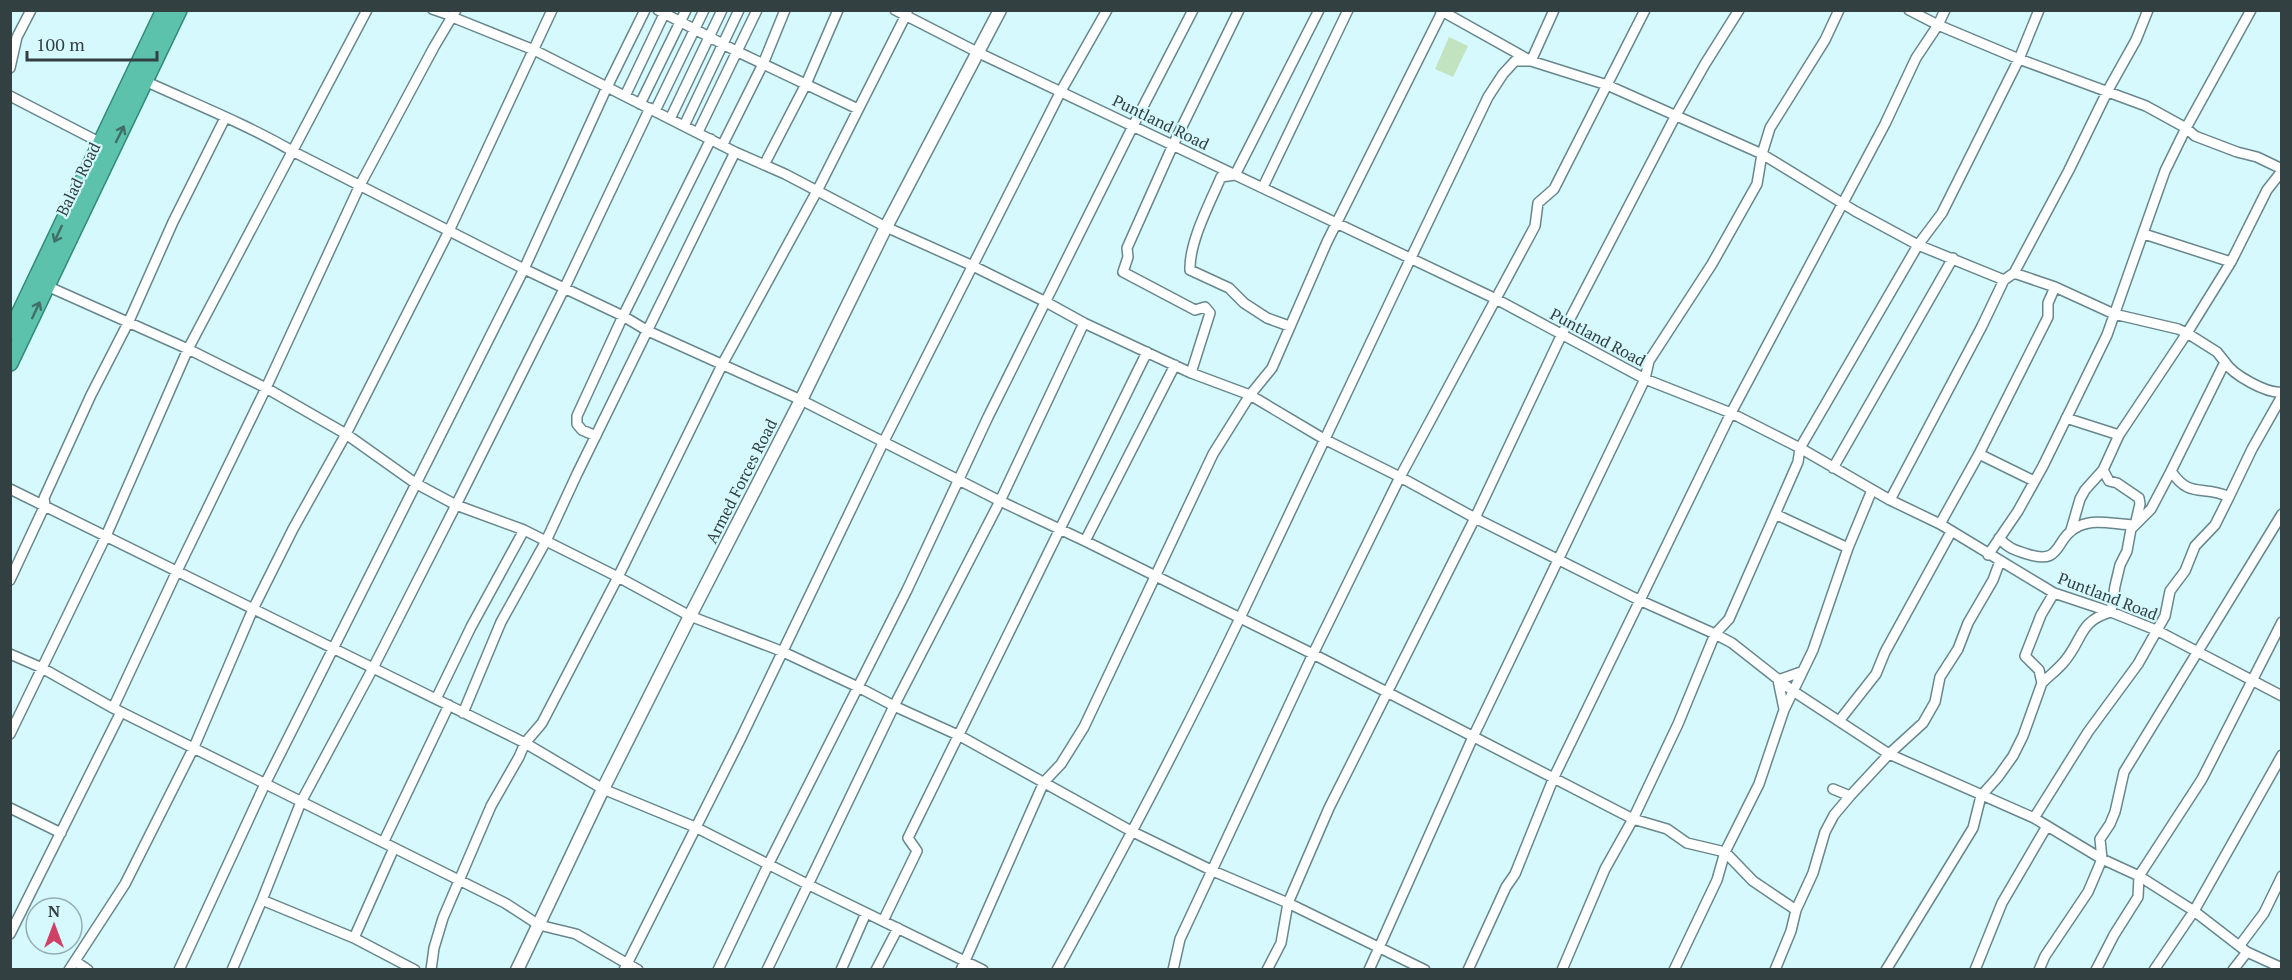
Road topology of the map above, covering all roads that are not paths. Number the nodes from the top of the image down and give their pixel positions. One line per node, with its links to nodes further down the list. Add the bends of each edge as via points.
1 (31, 10): 38 (street)
2 (164, 10): 67 (highway, Balad Road)
3 (179, 10): 48 (highway, Balad Road)
4 (367, 10): 70 (street)
5 (432, 10): 34 (street)
6 (552, 10): 41 (street)
7 (645, 10): 51 (street)
8 (686, 10): 35 (street)
9 (704, 10): 37 (street)
10 (722, 10): 39 (street)
11 (739, 10): 40 (street)
12 (757, 10): 42 (street)
13 (785, 10): 46 (street)
14 (838, 10): 49 (street)
15 (895, 10): 33 (street, Puntland Road)
16 (1000, 10): 43 (street, Armed Forces Road)
17 (1107, 10): 53 (street)
18 (1193, 10): 63 (street)
19 (1239, 10): 69 (street)
20 (1319, 10): 75 (street)
21 (1348, 10): 77 (street)
22 (1554, 10): 45 (street)
23 (1646, 10): 50 (street)
24 (1739, 10): 59 (street)
25 (1839, 10): 72 (street, via 1825,40 1770,128)
26 (1909, 10): 36 (street)
27 (1945, 10): 36 (street)
28 (2039, 10): 44 (street)
29 (2148, 10): 52 (street)
30 (2252, 10): 64 (street)
31 (1442, 11): 45 (street); 80 (street)
32 (663, 12): 35 (street); 55 (street)
33 (907, 13): 43 (street, Puntland Road); 57 (street)
34 (454, 14): 41 (street); 76 (street)
35 (680, 22): 37 (street); 56 (street)
36 (1938, 25): 44 (street); 79 (street, via 1916,58 1886,124)
37 (695, 31): 39 (street); 58 (street)
38 (14, 37): 47 (street)
39 (710, 37): 40 (street); 61 (street)
40 (724, 44): 42 (street); 62 (street)
41 (534, 50): 51 (street); 82 (street)
42 (738, 52): 46 (street); 65 (street)
43 (979, 53): 53 (street, Puntland Road); 81 (street, Armed Forces Road)
44 (2019, 59): 52 (street); 84 (street, via 1942,213)
45 (1531, 60): 50 (street); 85 (street, via 1515,61 1488,97)
46 (763, 64): 49 (street); 68 (street)
47 (10, 68)
48 (145, 81): 60 (street); 92 (highway, Balad Road, one-way to 48)
49 (806, 84): 57 (street); 73 (street)
50 (1607, 85): 59 (street); 95 (street, via 1554,189 1538,203 1535,226)
51 (607, 87): 55 (street); 89 (street)
52 (2108, 90): 64 (street); 90 (street)
53 (1061, 91): 63 (street, Puntland Road); 88 (street)
54 (10, 96): 67 (street)
55 (625, 96): 56 (street)
56 (640, 104): 58 (street)
57 (858, 109): 78 (street)
58 (653, 110): 61 (street); 94 (street, via 617,174)
59 (1676, 115): 72 (street); 105 (street)
60 (225, 118): 70 (street); 99 (street)
61 (670, 118): 62 (street)
62 (684, 126): 65 (street)
63 (1133, 126): 69 (street, Puntland Road); 96 (street)
64 (2186, 128): 74 (street); 83 (street, via 2165,171)
65 (698, 132): 66 (street)
66 (711, 139): 68 (street); 98 (street)
67 (101, 143): 102 (highway, Balad Road, one-way to 102)
68 (723, 144): 71 (street)
69 (1173, 145): 75 (street, Puntland Road); 112 (street, via 1127,248 1123,272 1195,310 1205,307 1210,313)
70 (294, 152): 76 (street); 106 (street)
71 (735, 152): 73 (street); 103 (street)
72 (1762, 154): 79 (street); 113 (street, via 1757,184 1712,264 1652,355)
73 (764, 165): 78 (street)
74 (2282, 170): 87 (street, via 2254,213)
75 (1235, 175): 77 (street, Puntland Road); 101 (street, via 1221,177 1197,238 1190,270 1229,288 1267,318)
76 (360, 185): 82 (street); 114 (street)
77 (1263, 187): 80 (street, Puntland Road)
78 (817, 191): 81 (street); 110 (street)
79 (1842, 203): 84 (street); 118 (street)
80 (1336, 223): 85 (street, Puntland Road); 101 (street)
81 (886, 227): 88 (street); 117 (street, Armed Forces Road)
82 (449, 231): 89 (street); 120 (street)
83 (2144, 234): 87 (street); 97 (street)
84 (1918, 245): 86 (street); 125 (street)
85 (1410, 258): 95 (street, Puntland Road); 123 (street)
86 (1953, 258): 91 (street); 127 (street)
87 (2231, 262): 104 (street)
88 (973, 266): 96 (street); 124 (street)
89 (524, 269): 94 (street); 133 (street)
90 (2014, 273): 91 (street); 93 (street)
91 (2004, 280): 137 (street)
92 (47, 286): 99 (street); 109 (highway, Balad Road, one-way to 92)
93 (2055, 287): 97 (street); 126 (street, via 2048,303 2049,317)
94 (564, 289): 98 (street); 140 (street)
95 (1496, 299): 105 (street, Puntland Road); 130 (street)
96 (1046, 302): 100 (street); 131 (street)
97 (2114, 314): 104 (street); 119 (street)
98 (623, 316): 103 (street); 122 (street, via 577,416 582,430)
99 (129, 321): 106 (street); 139 (street, via 91,395 44,498)
100 (1084, 323): 107 (street); 138 (street)
101 (1289, 326): 115 (street, via 1272,368)
102 (12, 328)
103 (648, 331): 110 (street); 122 (street)
104 (2187, 333): 108 (street, via 2217,352); 121 (street)
105 (1561, 336): 113 (street, Puntland Road); 143 (street)
106 (188, 349): 114 (street); 150 (street)
107 (1148, 351): 111 (street); 146 (street)
108 (2225, 362): 116 (street, via 2229,370); 129 (street)
109 (10, 363)
110 (723, 363): 117 (street); 160 (street)
111 (1175, 365): 112 (street); 153 (street)
112 (1191, 372): 115 (street)
113 (1645, 379): 118 (street, Puntland Road); 156 (street)
114 (266, 388): 120 (street); 158 (street)
115 (1250, 394): 123 (street); 159 (street, via 1213,454)
116 (2282, 394): 136 (street)
117 (801, 400): 124 (street); 166 (street, Armed Forces Road)
118 (1731, 413): 125 (street, Puntland Road); 163 (street)
119 (2066, 418): 121 (street); 132 (street)
120 (345, 434): 133 (street); 164 (street)
121 (2119, 435): 128 (street)
122 (596, 436): 152 (street)
123 (1324, 439): 130 (street); 167 (street)
124 (884, 441): 131 (street); 172 (street)
125 (1800, 448): 127 (street, Puntland Road); 141 (street, via 1798,462)
126 (1979, 454): 132 (street); 144 (street)
127 (1833, 468): 135 (street, Puntland Road)
128 (2103, 470): 145 (street, via 2109,481 2139,498); 148 (street, via 2080,499)
129 (2171, 471): 136 (street, via 2179,483 2194,491 2213,490); 145 (street, via 2151,509)
130 (1400, 477): 143 (street); 175 (street)
131 (958, 478): 138 (street); 182 (street)
132 (2034, 481): 151 (street)
133 (415, 483): 140 (street); 171 (street)
134 (10, 489): 139 (street)
135 (1872, 490): 137 (street, Puntland Road); 154 (street)
136 (2229, 497): 169 (street, via 2215,525 2195,546 2185,571 2170,591)
137 (1890, 500): 144 (street, Puntland Road)
138 (1000, 501): 146 (street); 188 (street)
139 (45, 505): 150 (street); 161 (street)
140 (456, 505): 147 (street); 177 (street)
141 (1775, 514): 154 (street); 170 (street, via 1730,619)
142 (2282, 514): 173 (street)
143 (1475, 518): 156 (street); 184 (street)
144 (1940, 524): 149 (street, Puntland Road)
145 (2134, 525): 148 (street, via 2091,522); 165 (street, via 2120,565)
146 (1060, 529): 153 (street); 194 (street)
147 (524, 530): 152 (street); 186 (street)
148 (2071, 530): 151 (street, via 2049,557 2038,558 2012,550)
149 (1951, 532): 155 (street, Puntland Road); 192 (street, via 1876,674)
150 (106, 536): 158 (street); 176 (street)
151 (1999, 538): 155 (street)
152 (546, 541): 160 (street); 191 (street, via 501,622)
153 (1085, 541): 159 (street)
154 (1848, 548): 178 (street)
155 (1988, 555): 157 (street, Puntland Road)
156 (1559, 560): 163 (street); 195 (street)
157 (2000, 561): 162 (street, Puntland Road); 198 (street, via 1958,649 1940,677 1935,702 1923,723)
158 (177, 571): 164 (street); 189 (street)
159 (1156, 576): 167 (street); 201 (street, via 1084,728)
160 (618, 577): 166 (street); 196 (street, via 542,723)
161 (10, 580)
162 (2054, 593): 165 (street, Puntland Road); 181 (street, via 2025,656 2039,670)
163 (1639, 600): 170 (street); 200 (street)
164 (253, 609): 171 (street); 197 (street)
165 (2111, 612): 169 (street, Puntland Road); 181 (street, via 2087,624 2064,662)
166 (690, 616): 172 (street); 203 (street, Armed Forces Road)
167 (1240, 619): 175 (street); 213 (street)
168 (2282, 622): 180 (street)
169 (2156, 630): 173 (street, Puntland Road); 209 (street, via 2133,673 2088,732)
170 (1715, 634): 179 (street); 210 (street)
171 (332, 648): 177 (street); 202 (street)
172 (781, 651): 182 (street); 212 (street)
173 (2197, 651): 180 (street, Puntland Road); 218 (street, via 2124,772 2115,812 2100,839)
174 (10, 654): 176 (street)
175 (1313, 654): 184 (street); 220 (street)
176 (42, 668): 189 (street); 193 (street)
177 (374, 668): 186 (street); 207 (street)
178 (1801, 672): 179 (street); 183 (street)
179 (1778, 680): 183 (street); 190 (street)
180 (2253, 681): 185 (street, Puntland Road); 221 (street, via 2202,779)
181 (2042, 683): 206 (street, via 2013,756)
182 (858, 687): 188 (street); 219 (street)
183 (1793, 691): 190 (street); 192 (street)
184 (1387, 692): 195 (street); 226 (street, via 1329,808)
185 (2282, 696)
186 (436, 699): 187 (street)
187 (449, 705): 191 (street); 215 (street)
188 (894, 706): 194 (street); 224 (street)
189 (117, 710): 197 (street); 214 (street)
190 (1784, 710): 217 (street, via 1759,784)
191 (464, 713): 196 (street)
192 (1839, 721): 198 (street)
193 (10, 734)
194 (960, 736): 201 (street); 230 (street, via 908,837 918,851)
195 (1473, 737): 200 (street); 235 (street)
196 (525, 743): 203 (street); 223 (street, via 490,806)
197 (194, 747): 202 (street); 237 (street, via 125,884)
198 (1888, 754): 205 (street); 206 (street)
199 (2282, 755): 228 (street)
200 (1554, 777): 210 (street); 258 (street, via 1515,874)
201 (1044, 782): 213 (street); 238 (street)
202 (265, 783): 207 (street); 242 (street)
203 (603, 789): 212 (street); 231 (street, Armed Forces Road)
204 (1833, 789): 205 (street)
205 (1850, 796): 227 (street, via 1825,832 1813,873)
206 (1981, 796): 209 (street); 262 (street, via 1973,828)
207 (301, 802): 215 (street); 225 (street)
208 (10, 808): 214 (street)
209 (2034, 818): 211 (street)
210 (1633, 819): 217 (street, via 1667,829 1687,843); 259 (street, via 1605,869)
211 (2048, 826): 218 (street); 263 (street, via 2002,903)
212 (695, 827): 219 (street); 239 (street)
213 (1131, 831): 220 (street); 253 (street)
214 (61, 833): 233 (street)
215 (384, 841): 216 (street)
216 (394, 848): 223 (street); 234 (street)
217 (1725, 852): 227 (street, via 1753,881); 260 (street, via 1717,880)
218 (2102, 858): 221 (street); 264 (street, via 2088,892)
219 (769, 863): 224 (street); 248 (street)
220 (1213, 871): 226 (street); 254 (street, via 1180,939)
221 (2139, 876): 228 (street); 265 (street, via 2138,897)
222 (2282, 876): 236 (street)
223 (458, 880): 231 (street); 245 (street, via 443,918)
224 (809, 885): 229 (street); 249 (street)
225 (262, 900): 234 (street); 243 (street)
226 (1288, 903): 235 (street); 255 (street, via 1281,943)
227 (1796, 910): 261 (street)
228 (2194, 911): 236 (street); 266 (street)
229 (866, 913): 230 (street); 250 (street)
230 (883, 921): 232 (street)
231 (539, 925): 239 (street, via 576,934); 246 (street, Armed Forces Road)
232 (898, 928): 238 (street); 251 (street)
233 (10, 933)
234 (354, 938): 244 (street)
235 (1379, 948): 256 (street); 257 (street)
236 (2243, 948): 240 (street); 267 (street)
237 (72, 965): 241 (street)
238 (962, 965): 252 (street)
239 (625, 966): 247 (street)
240 (2282, 968)
241 (88, 969)
242 (179, 969)
243 (232, 969)
244 (415, 969)
245 (431, 969)
246 (517, 969)
247 (638, 969)
248 (718, 969)
249 (766, 969)
250 (841, 969)
251 (876, 969)
252 (983, 969)
253 (1058, 969)
254 (1173, 969)
255 (1268, 969)
256 (1369, 969)
257 (1425, 969)
258 (1468, 969)
259 (1562, 969)
260 (1674, 969)
261 (1775, 969)
262 (1886, 969)
263 (1975, 969)
264 (2039, 969)
265 (2096, 969)
266 (2154, 969)
267 (2233, 969)

